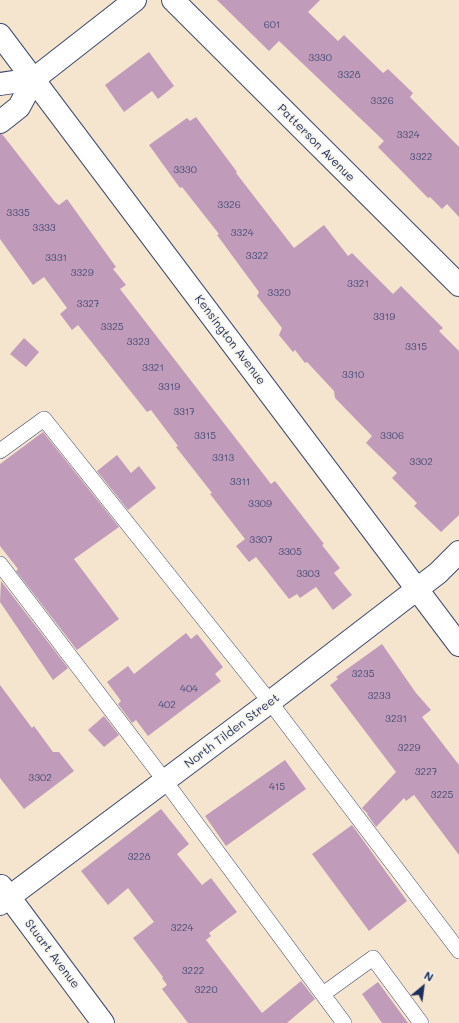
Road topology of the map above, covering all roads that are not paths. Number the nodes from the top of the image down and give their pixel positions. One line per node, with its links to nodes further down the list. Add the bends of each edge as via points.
1 (135, 0): 4 (street)
2 (173, 0): 7 (street, Patterson Avenue)
3 (0, 35): 4 (street, Kensington Avenue)
4 (34, 79): 5 (street); 6 (street, via 20,107); 11 (street, Kensington Avenue)
5 (0, 84)
6 (0, 122)
7 (459, 285)
8 (0, 451): 13 (lane, via 44,419)
9 (459, 552): 11 (street, North Tilden Street)
10 (0, 564): 14 (lane)
11 (417, 589): 12 (street, Kensington Avenue); 13 (street, North Tilden Street)
12 (459, 645)
13 (270, 702): 14 (street, North Tilden Street); 16 (lane)
14 (166, 781): 15 (street, North Tilden Street); 17 (lane)
15 (3, 896): 18 (street, Stuart Avenue)
16 (459, 950)
17 (323, 994): 19 (lane); 20 (lane, via 373,958)
18 (103, 1023)
19 (344, 1023)
20 (421, 1023)

